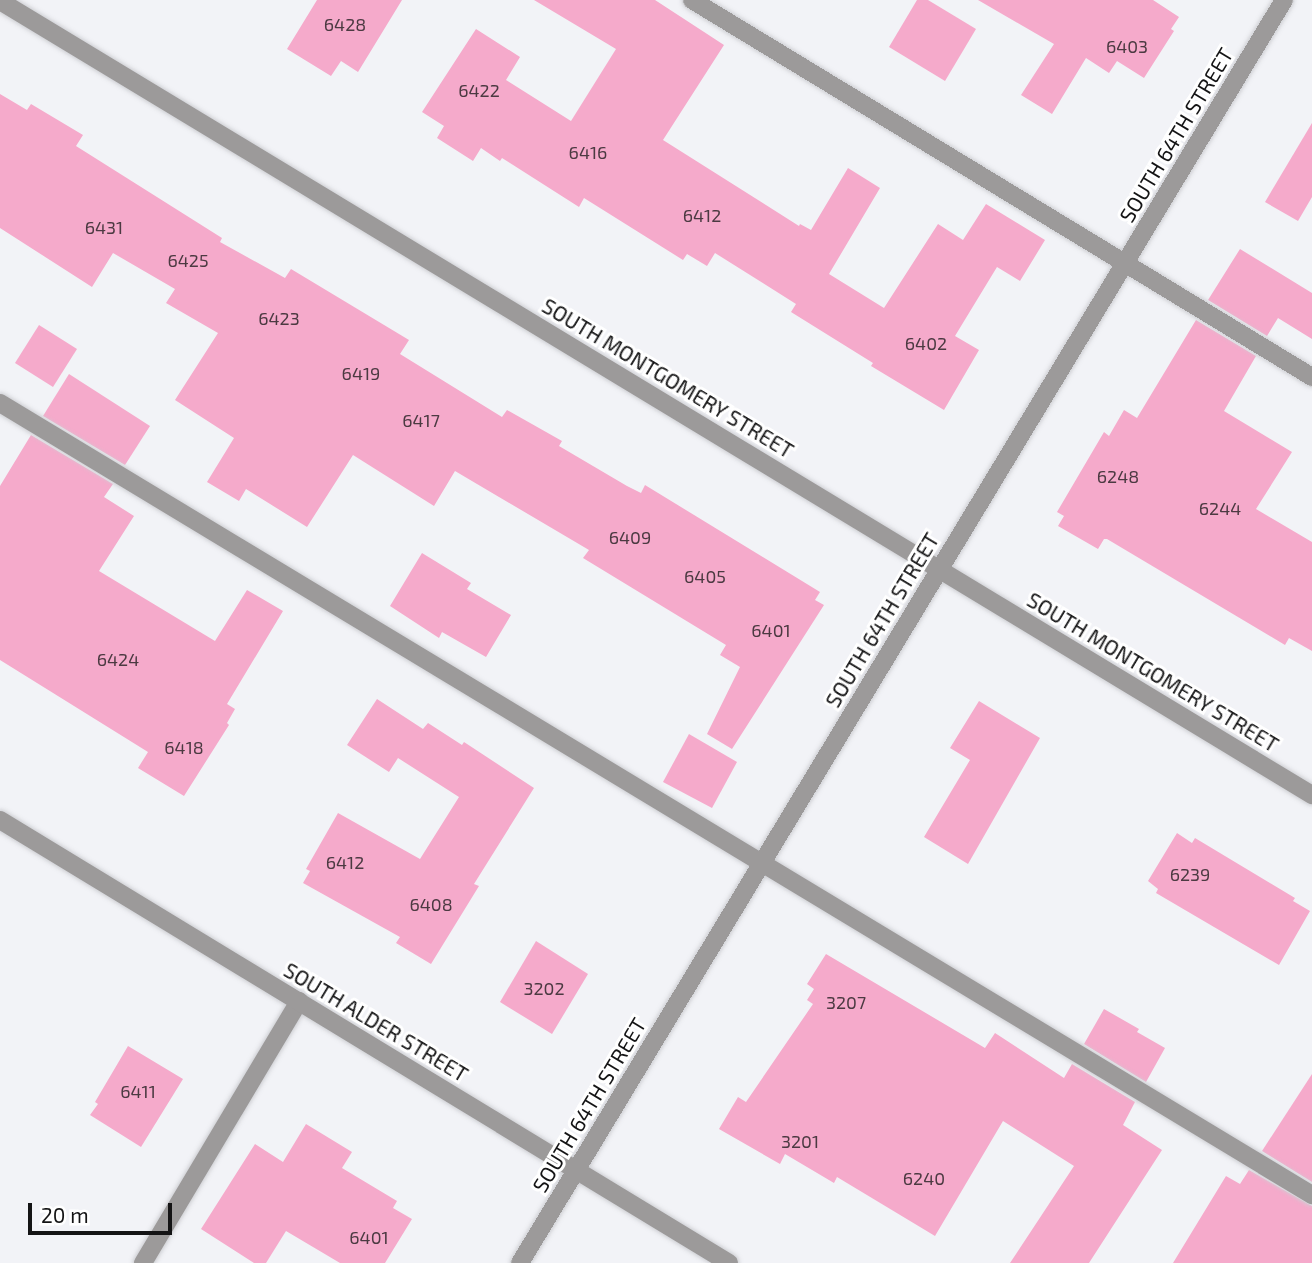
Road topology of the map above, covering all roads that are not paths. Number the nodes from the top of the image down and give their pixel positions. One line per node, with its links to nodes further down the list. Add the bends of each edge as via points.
1 (692, 0): 4 (street)
2 (1284, 0): 4 (street, SOUTH 64TH STREET)
3 (0, 1): 7 (street, SOUTH MONTGOMERY STREET)
4 (1125, 263): 5 (street); 7 (street, SOUTH 64TH STREET)
5 (1312, 377)
6 (0, 403): 10 (street)
7 (939, 569): 8 (street, SOUTH MONTGOMERY STREET); 10 (street, SOUTH 64TH STREET)
8 (1312, 795)
9 (0, 820): 11 (street, SOUTH ALDER STREET)
10 (761, 864): 12 (street, SOUTH 64TH STREET); 13 (street)
11 (299, 1002): 12 (street, SOUTH ALDER STREET); 14 (street)
12 (576, 1170): 15 (street, SOUTH 64TH STREET); 16 (street, SOUTH ALDER STREET)
13 (1312, 1195)
14 (143, 1263)
15 (520, 1263)
16 (729, 1263)

